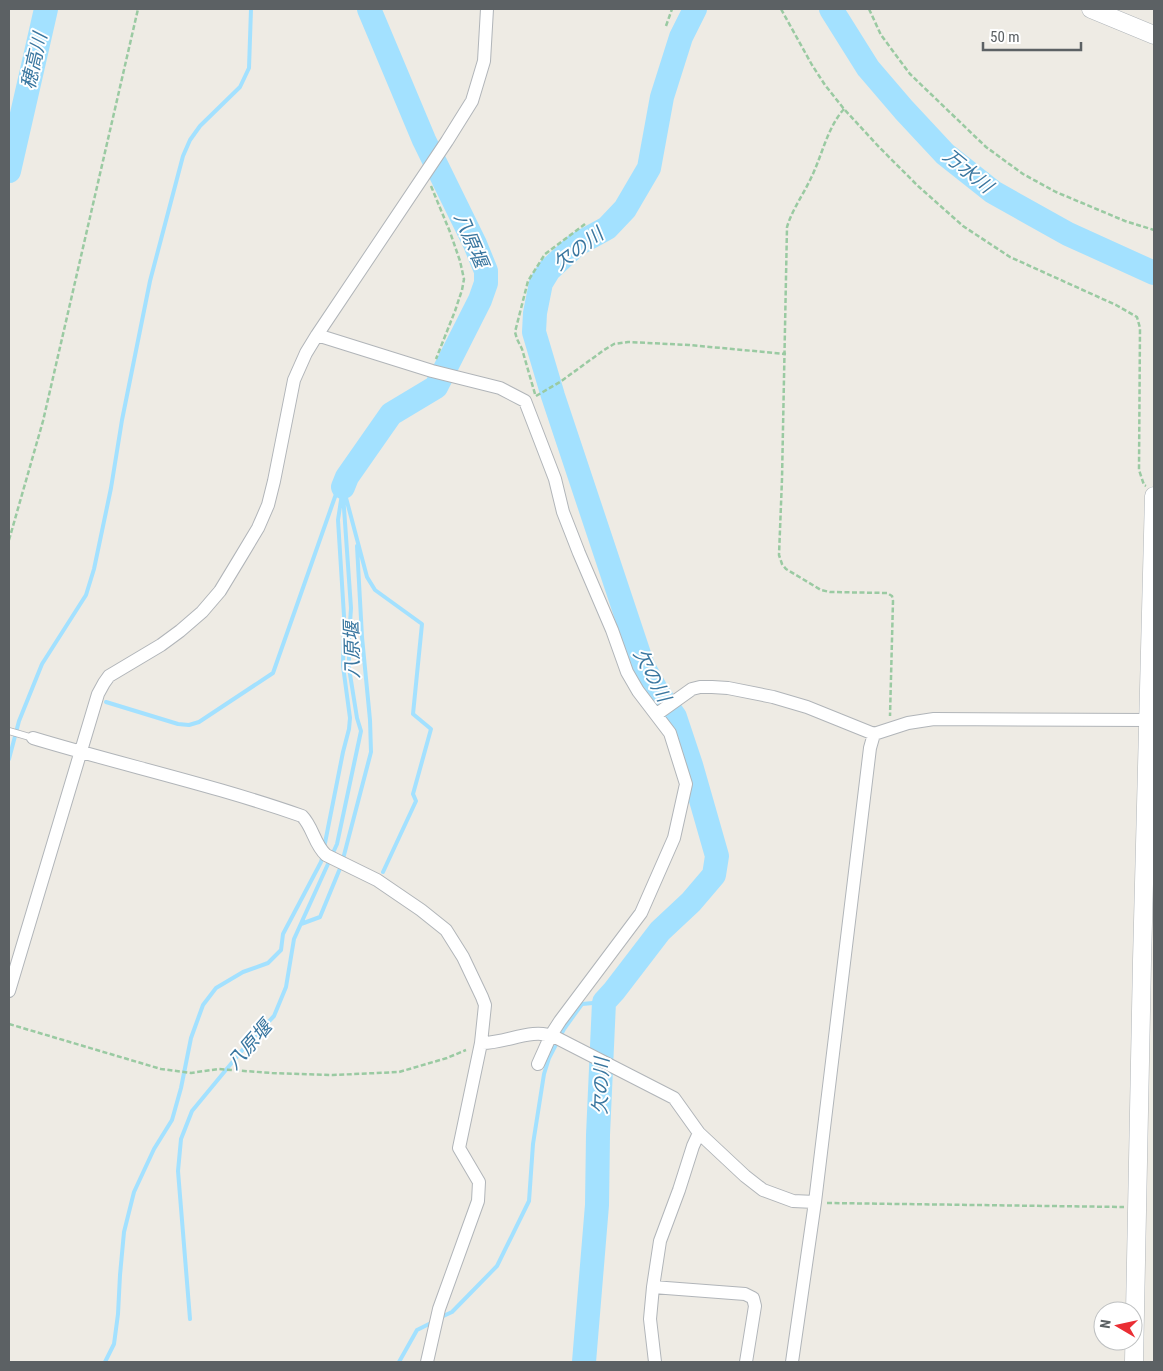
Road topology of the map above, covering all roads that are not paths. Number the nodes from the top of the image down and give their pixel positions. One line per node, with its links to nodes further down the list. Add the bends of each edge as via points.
1 (487, 9): 4 (street, via 484,61 472,101)
2 (1091, 9): 3 (street)
3 (1154, 35)
4 (317, 335): 6 (street, via 500,388 525,401 555,479 563,512 627,672 638,692); 11 (street, via 294,380 274,481 258,528 220,591 202,612 161,645 104,683)
5 (1152, 492): 7 (street)
6 (659, 713): 9 (street, via 692,689 728,688 807,707); 13 (street, via 670,734 686,784 674,838 641,913 560,1021)
7 (1149, 720): 9 (street, via 943,718 908,723); 23 (street)
8 (9, 731): 10 (lane)
9 (874, 734): 17 (street)
10 (27, 736): 11 (street)
11 (80, 752): 12 (street); 14 (street, via 246,797 302,816 326,855 377,880 446,930 486,1006)
12 (9, 991)
13 (557, 1038): 14 (street, via 541,1033 491,1044); 15 (street); 16 (street, via 674,1098)
14 (481, 1043): 19 (street, via 459,1148 478,1182 478,1201 439,1309)
15 (538, 1064)
16 (699, 1133): 17 (street, via 763,1190 793,1201); 18 (street, via 660,1241)
17 (815, 1202): 22 (street)
18 (653, 1287): 20 (street, via 650,1319); 21 (street, via 745,1294 753,1298 755,1306)
19 (427, 1362)
20 (655, 1362)
21 (746, 1362)
22 (792, 1362)
23 (1134, 1362)

